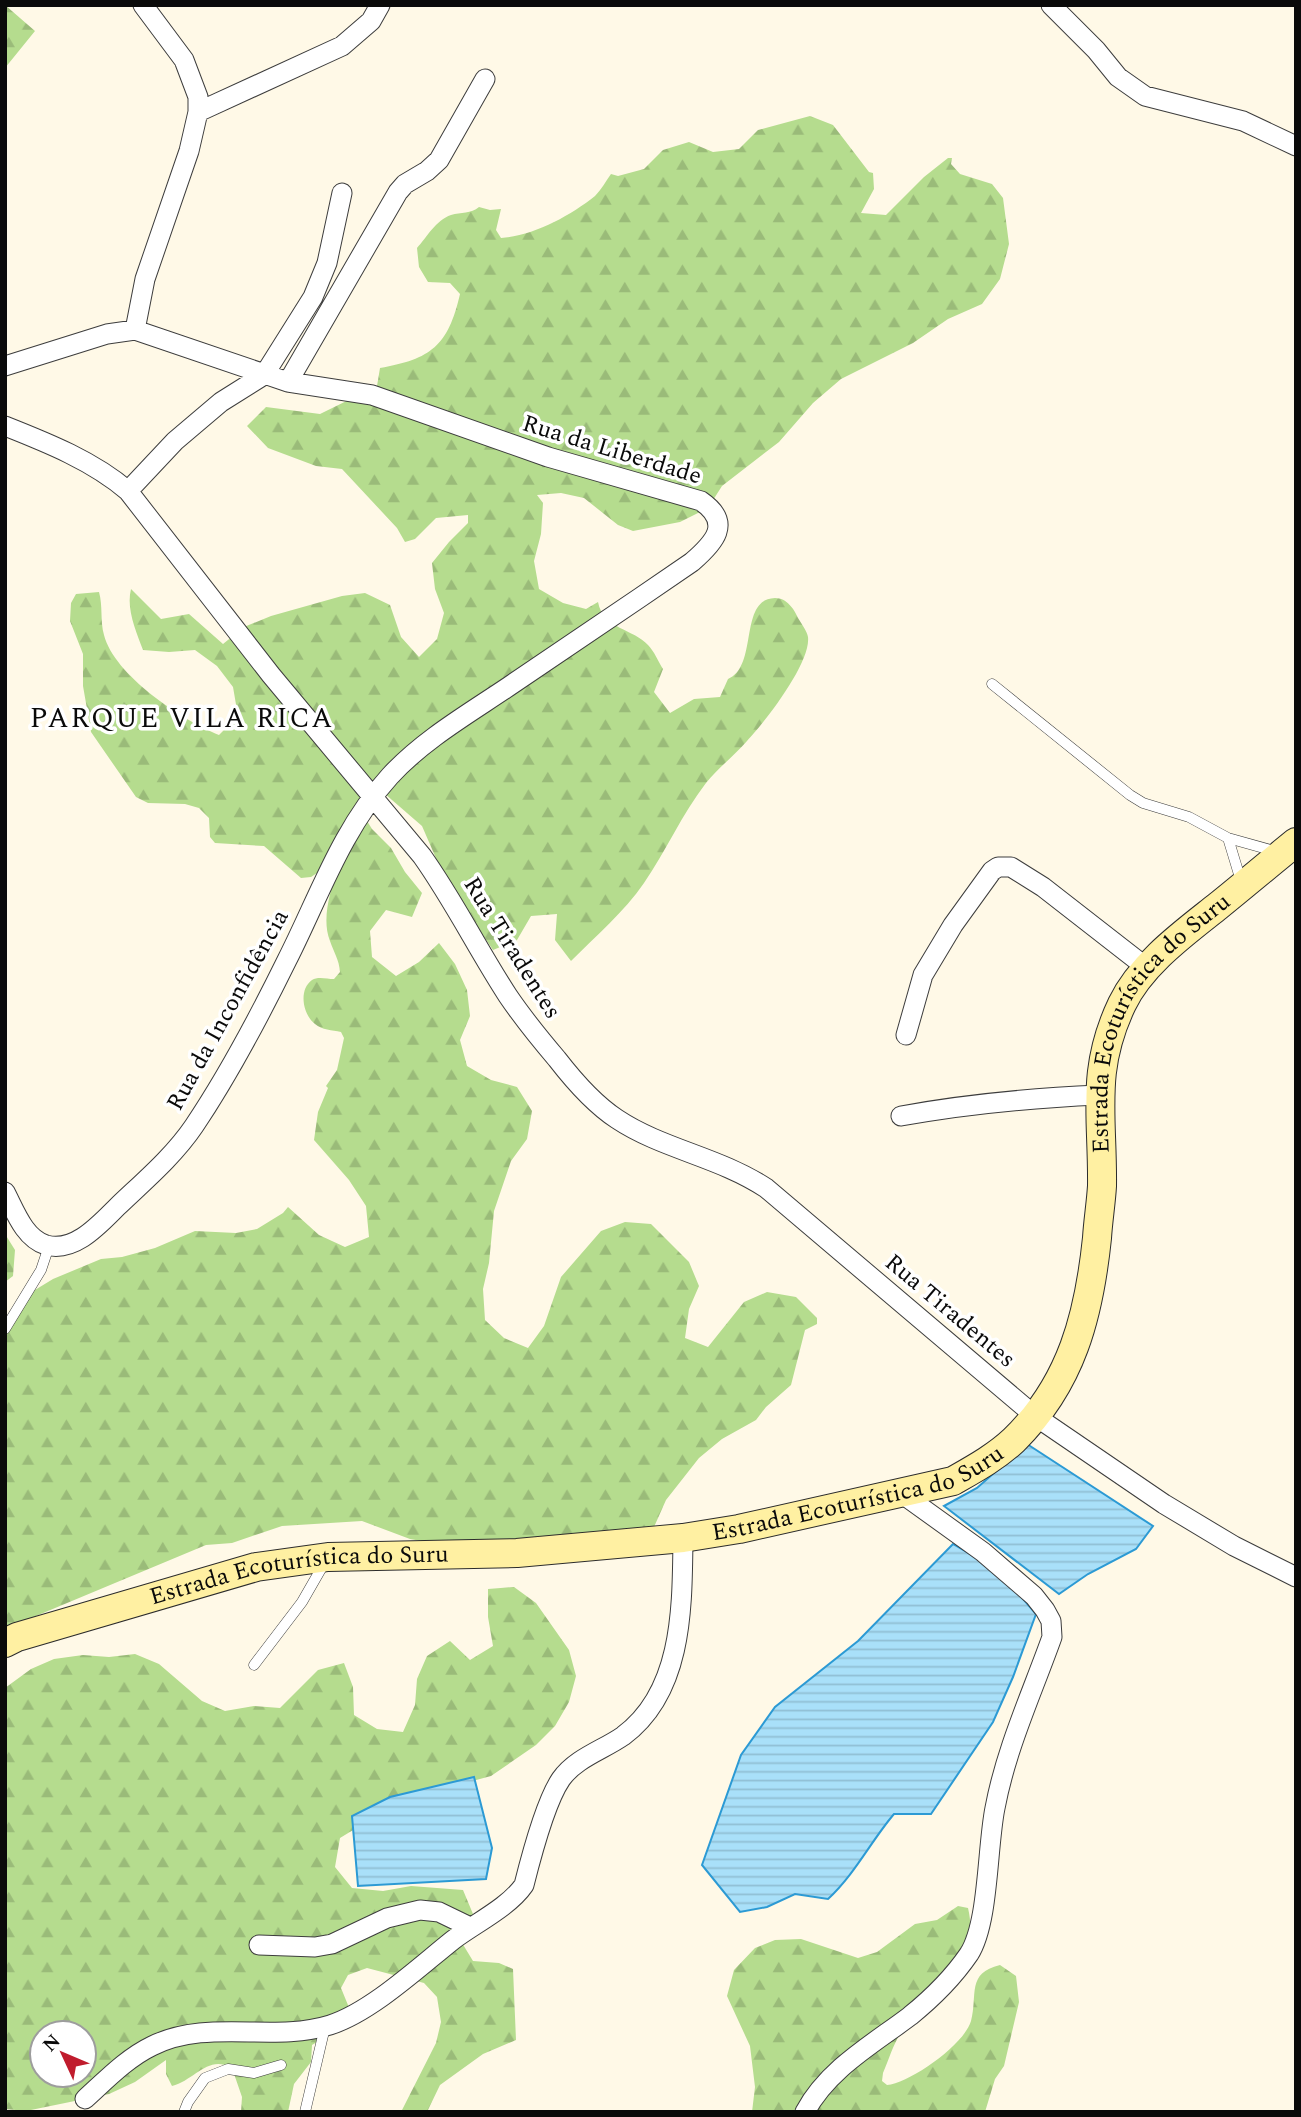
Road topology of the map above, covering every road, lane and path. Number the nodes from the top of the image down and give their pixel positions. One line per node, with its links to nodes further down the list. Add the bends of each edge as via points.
1 (143, 5): 5 (street, via 184,60 198,97)
2 (380, 5): 5 (street, via 371,21 342,46)
3 (1051, 5): 6 (street, via 1118,77 1145,96 1243,121)
4 (485, 79): 11 (street, via 439,160 398,192)
5 (198, 112): 8 (street, via 145,279)
6 (1296, 146)
7 (342, 192): 10 (street, via 327,263 313,297)
8 (135, 330): 9 (street, via 107,334); 10 (street, Rua da Liberdade)
9 (5, 366)
10 (264, 375): 11 (street, Rua da Liberdade); 13 (street, via 221,402 155,460)
11 (288, 382): 15 (street, Rua da Liberdade, via 372,395 548,457 701,502 718,521 716,538 692,562 438,736)
12 (5, 426): 13 (street, Rua Tiradentes, via 78,458)
13 (128, 491): 15 (street, Rua Tiradentes)
14 (992, 684): 16 (lane, via 1130,795 1189,817)
15 (372, 797): 24 (street, Rua da Inconfidência, via 321,884 255,1023 192,1128 101,1223 75,1242); 26 (street, Rua Tiradentes, via 441,882 508,996 595,1101 634,1129 731,1167 766,1188)
16 (1228, 838): 17 (lane); 18 (lane)
17 (1289, 848): 18 (main road, Estrada Ecoturística do Suru)
18 (1243, 886): 19 (main road, Estrada Ecoturística do Suru)
19 (1147, 968): 20 (street, via 1043,887 1011,867 998,867 933,955); 21 (main road, Estrada Ecoturística do Suru, via 1109,1032)
20 (906, 1034)
21 (1099, 1095): 22 (street, via 985,1102); 26 (main road, Estrada Ecoturística do Suru, via 1102,1186 1092,1285 1079,1339)
22 (901, 1116)
23 (5, 1192): 24 (street, via 29,1235)
24 (49, 1246): 25 (lane, via 41,1270)
25 (5, 1329)
26 (1035, 1416): 27 (main road, Estrada Ecoturística do Suru, via 985,1463 953,1481); 30 (street, Rua Tiradentes, via 1164,1504)
27 (901, 1493): 28 (main road, Estrada Ecoturística do Suru); 40 (street, via 983,1552 1034,1597 1051,1621 1052,1637 995,1806 976,1941 954,1972 913,2013 827,2081)
28 (683, 1538): 29 (main road, Estrada Ecoturística do Suru, via 517,1553); 33 (street, via 682,1615 658,1694 639,1723 567,1771 551,1799 524,1885)
29 (328, 1557): 31 (main road, Estrada Ecoturística do Suru, via 256,1567); 32 (lane, via 302,1602)
30 (1296, 1577)
31 (5, 1643)
32 (254, 1665)
33 (470, 1927): 34 (street, via 439,1912 421,1910 387,1918 332,1944); 35 (street, via 354,2015)
34 (259, 1945)
35 (325, 2026): 37 (street, via 284,2034 180,2035 151,2046 124,2064); 39 (lane)
36 (281, 2065): 38 (lane, via 254,2073 228,2069 205,2078)
37 (85, 2099)
38 (184, 2112)
39 (305, 2112)
40 (805, 2112)

